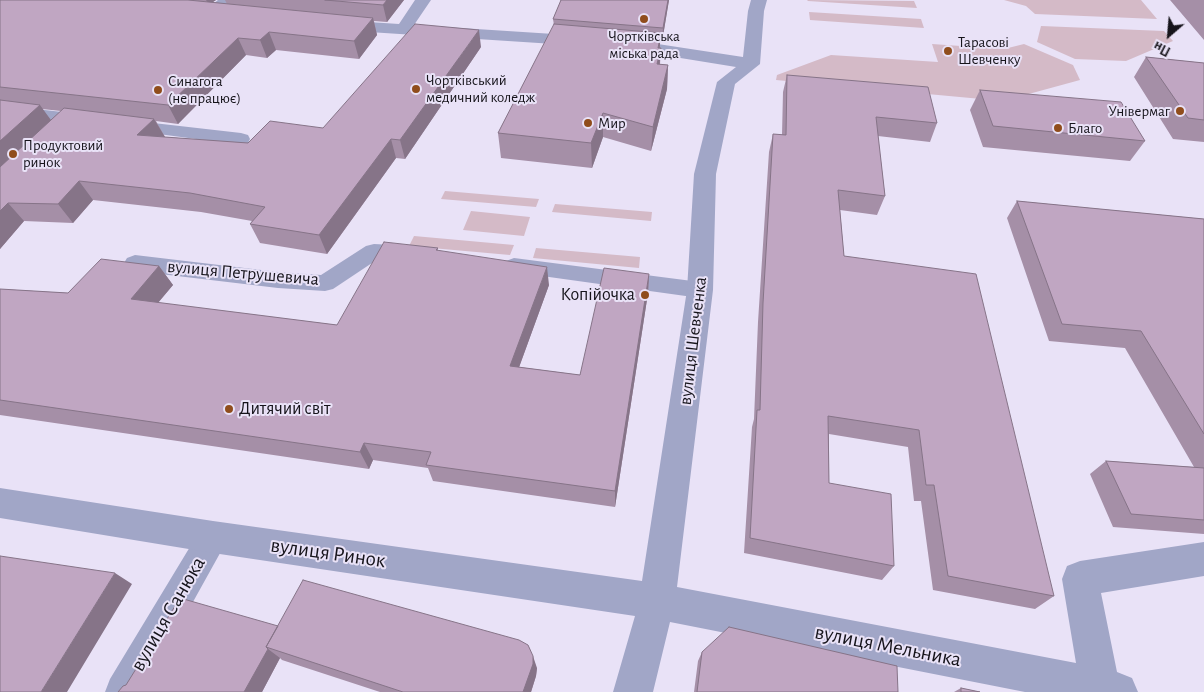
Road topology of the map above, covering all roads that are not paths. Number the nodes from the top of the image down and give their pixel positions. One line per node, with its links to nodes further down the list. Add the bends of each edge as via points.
1 (423, 0): 6 (street)
2 (759, 0): 7 (street)
3 (228, 8): 4 (street, via 210,13)
4 (191, 11)
5 (325, 24): 6 (street)
6 (403, 30): 7 (street, via 643,46)
7 (751, 64): 15 (street, вулиця Шевченка, via 726,82 705,174)
8 (0, 110): 9 (lane)
9 (72, 118): 10 (lane); 11 (lane)
10 (52, 137)
11 (241, 139)
12 (433, 256): 13 (lane, вулиця Петрушевича, via 374,251 325,283)
13 (135, 263)
14 (492, 264): 15 (lane)
15 (700, 290): 19 (street, вулиця Шевченка)
16 (0, 503): 17 (street, вулиця Ринок)
17 (213, 536): 19 (street, вулиця Ринок); 21 (lane, вулиця Санюка)
18 (1204, 559): 20 (street, via 1080,580)
19 (657, 601): 20 (street, вулиця Мельника); 22 (street, вулиця Шевченка)
20 (1109, 689)
21 (123, 692)
22 (633, 692)

